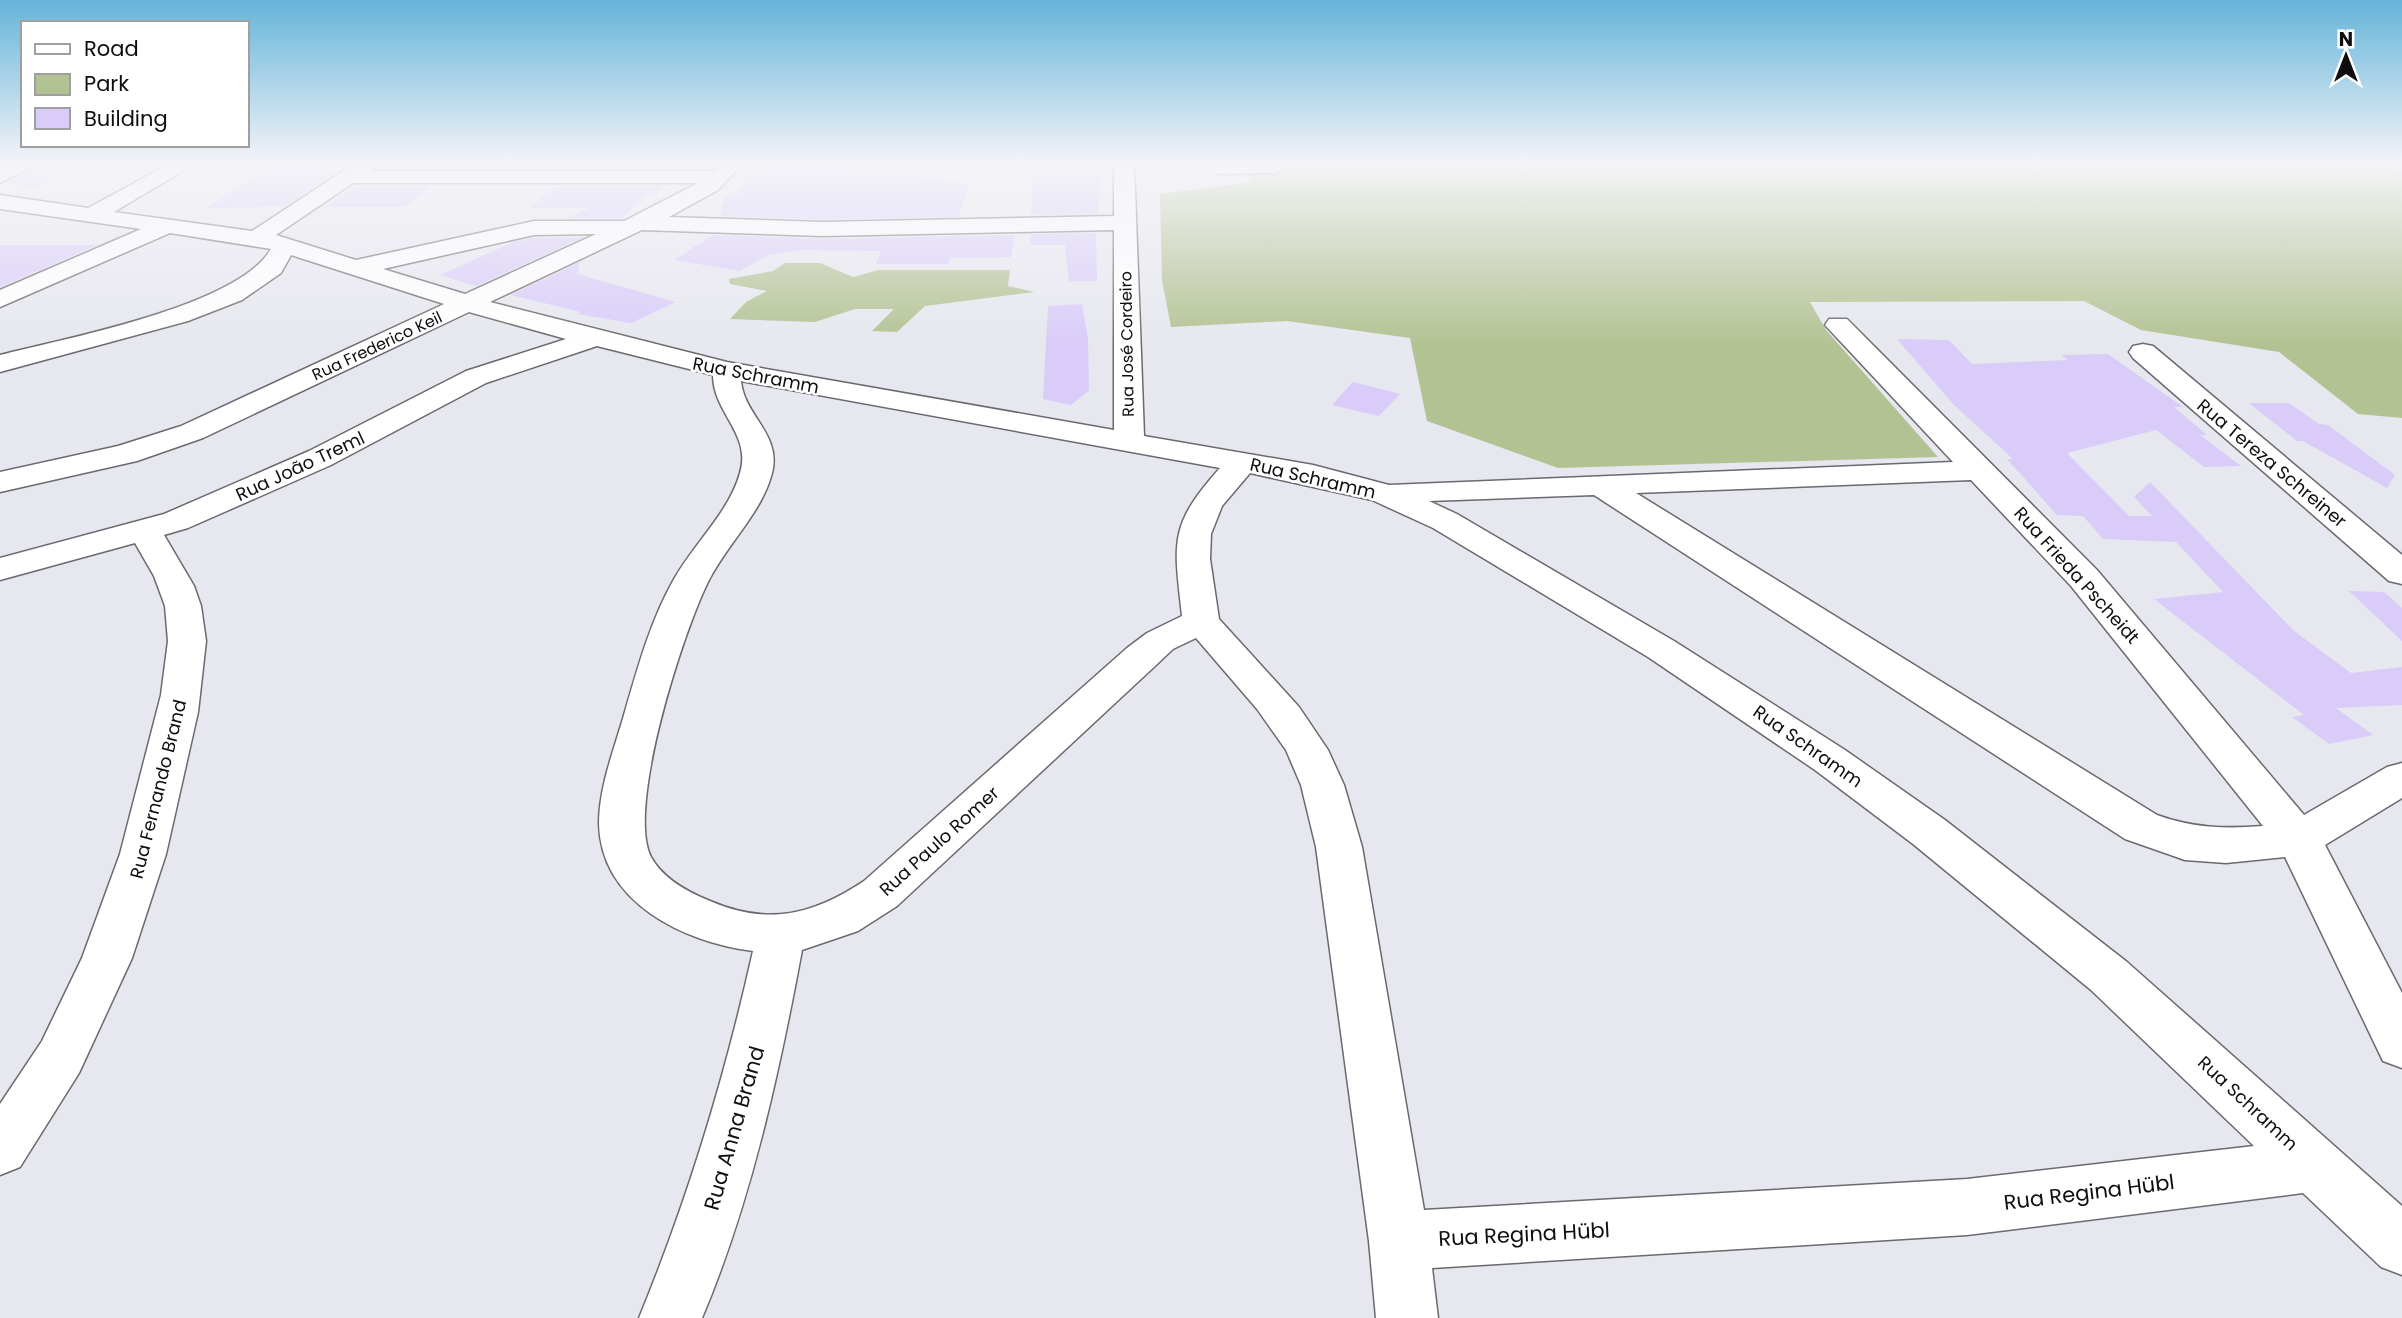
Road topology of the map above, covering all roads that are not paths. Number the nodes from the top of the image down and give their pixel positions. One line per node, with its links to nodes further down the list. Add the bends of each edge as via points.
1 (1126, 223): 17 (street, Rua José Cordeiro)
2 (151, 224): 7 (street, Rua Schramm)
3 (293, 224): 8 (street)
4 (638, 224): 6 (street, Rua Frederico Keil)
5 (1102, 224): 6 (street, via 844,229)
6 (635, 225): 9 (street, via 534,228); 11 (street, Rua Frederico Keil)
7 (169, 226): 8 (street, Rua Schramm); 10 (street)
8 (271, 242): 9 (street, Rua Schramm); 15 (street, via 272,268 233,295 179,315)
9 (355, 268): 11 (street, Rua Schramm)
10 (0, 299)
11 (467, 304): 13 (street, Rua Schramm); 20 (street, Rua Frederico Keil, via 192,432 126,454)
12 (1838, 325): 19 (street, Rua Frieda Pscheidt)
13 (592, 339): 16 (street, Rua Schramm); 23 (street, Rua João Treml, via 477,377 278,478)
14 (2143, 352): 25 (street, Rua Tereza Schreiner)
15 (0, 364)
16 (727, 370): 17 (street, Rua Schramm); 29 (street, Rua Paulo Romer, via 731,401 760,446 756,474 685,595 640,731 622,805 621,836 634,871 664,900 724,926)
17 (1129, 441): 18 (street, Rua Schramm)
18 (1242, 462): 22 (street, Rua Schramm); 26 (street, via 1196,525)
19 (1980, 470): 21 (street); 28 (street, Rua Frieda Pscheidt, via 2084,578)
20 (0, 482)
21 (1602, 486): 22 (street); 28 (street, via 2141,827 2185,844 2226,846)
22 (1384, 493): 32 (street, Rua Schramm, via 1445,521 1617,621 1841,768 2109,976)
23 (144, 531): 24 (street, Rua João Treml); 31 (street, Rua Fernando Brand, via 176,585 186,633 180,699 155,817 108,959 48,1082)
24 (0, 569)
25 (2402, 573)
26 (1200, 621): 29 (street, Rua Paulo Romer, via 1170,635 1141,657 896,884 844,917); 33 (street, via 1290,722 1312,760 1331,811)
27 (2402, 778): 28 (street)
28 (2299, 839): 30 (street)
29 (781, 934): 35 (street, Rua Anna Brand, via 748,1088 702,1235)
30 (2402, 1045)
31 (0, 1149)
32 (2315, 1165): 33 (street, Rua Regina Hübl, via 1967,1207); 34 (street, Rua Schramm)
33 (1399, 1241): 36 (street)
34 (2402, 1246)
35 (670, 1318)
36 (1408, 1318)

